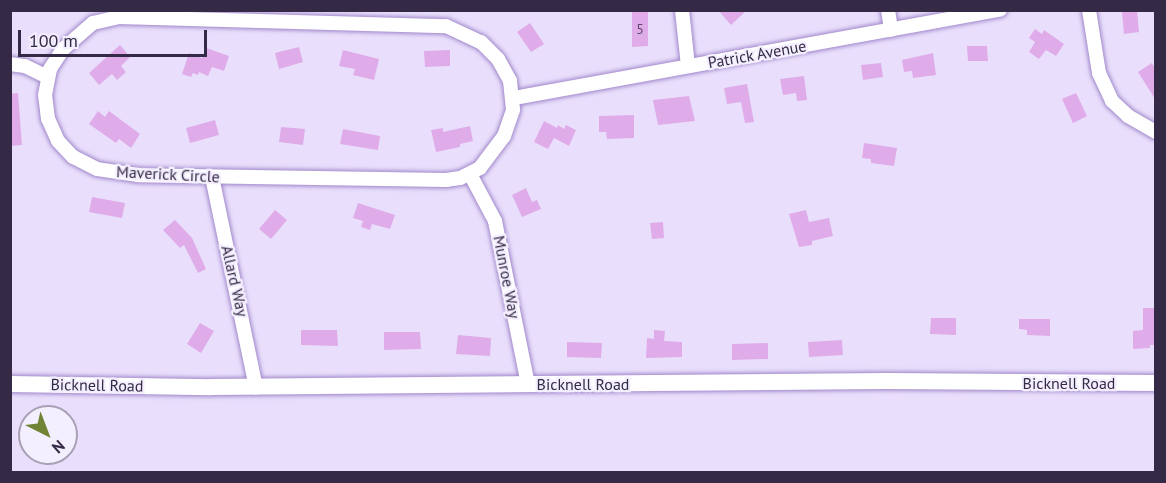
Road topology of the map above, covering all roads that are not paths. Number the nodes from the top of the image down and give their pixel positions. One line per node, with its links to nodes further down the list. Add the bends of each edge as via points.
1 (682, 10): 8 (street)
2 (888, 10): 6 (street)
3 (1000, 10): 6 (street, Patrick Avenue)
4 (1089, 10): 11 (street, via 1099,73 1112,100 1128,116)
5 (107, 15): 9 (street, Maverick Circle, via 72,39 54,59); 10 (street, Maverick Circle, via 446,27 471,36 490,50 505,71)
6 (891, 30): 8 (street, Patrick Avenue)
7 (10, 64): 9 (street)
8 (688, 66): 10 (street, Patrick Avenue)
9 (48, 77): 13 (street, Maverick Circle, via 48,119 58,141 83,163 120,173)
10 (514, 98): 12 (street, via 504,136 484,163)
11 (1155, 132)
12 (470, 174): 13 (street, Maverick Circle, via 426,181); 16 (street, Munroe Way, via 495,220)
13 (212, 177): 17 (street, Allard Way)
14 (1155, 383): 16 (street, Bicknell Road)
15 (10, 384): 17 (street, Bicknell Road)
16 (528, 384): 17 (street, Bicknell Road)
17 (256, 387)

